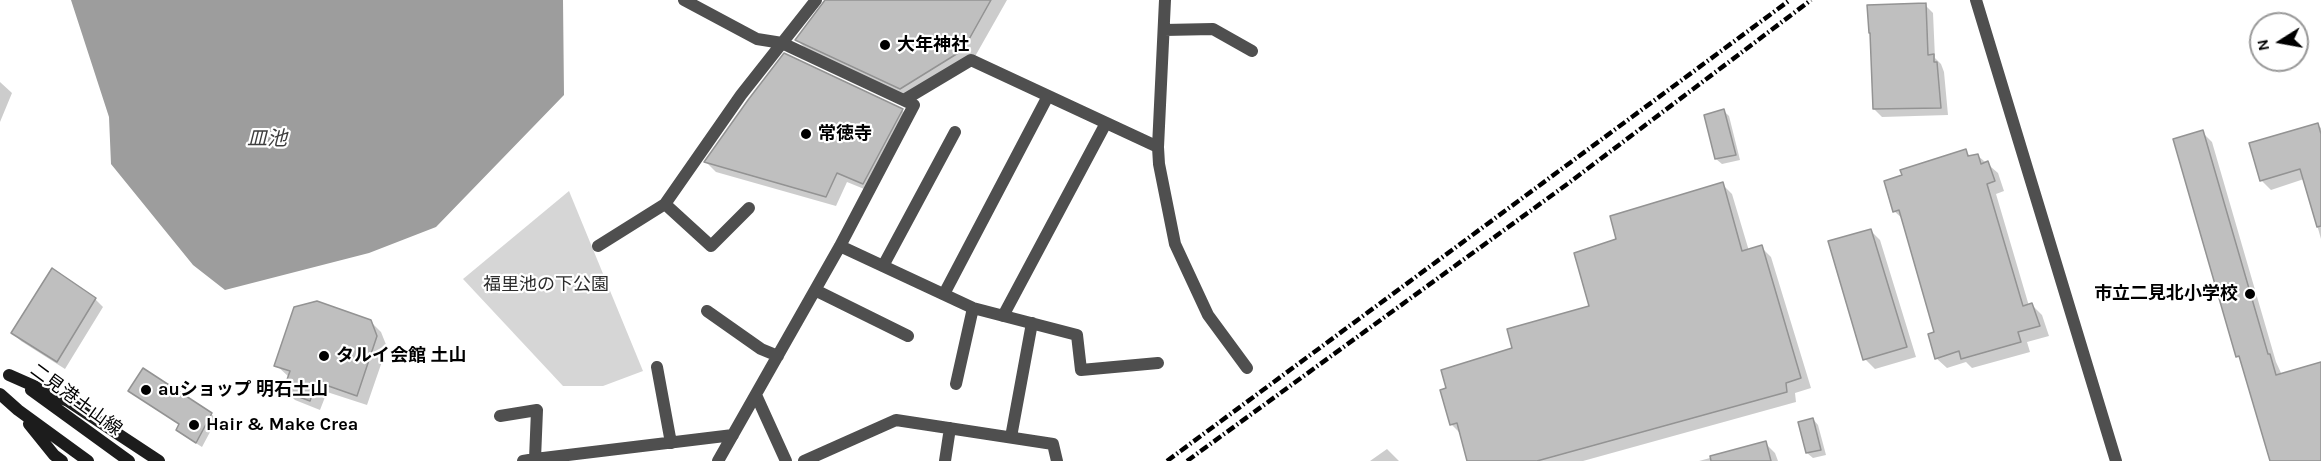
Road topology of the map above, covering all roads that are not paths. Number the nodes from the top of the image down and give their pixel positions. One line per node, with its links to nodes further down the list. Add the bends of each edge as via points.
1 (684, 0): 6 (street, via 757,39)
2 (816, 0): 6 (street)
3 (1165, 0): 5 (street)
4 (1976, 0): 49 (street)
5 (1164, 30): 7 (street, via 1213,29); 12 (street)
6 (782, 43): 9 (street); 13 (street)
7 (1251, 51)
8 (1048, 96): 9 (street, via 971,60); 10 (street); 19 (street)
9 (904, 100): 16 (street, via 914,105)
10 (1106, 123): 12 (street); 22 (street)
11 (955, 132): 17 (street)
12 (1158, 147): 28 (street, via 1175,244 1208,315)
13 (664, 204): 14 (street, via 711,246); 15 (street)
14 (748, 208)
15 (598, 246)
16 (840, 246): 17 (street); 18 (street)
17 (883, 266): 19 (street)
18 (815, 290): 24 (street); 25 (street)
19 (944, 294): 20 (street)
20 (973, 308): 22 (street); 30 (street)
21 (707, 310): 25 (street, via 761,349)
22 (1003, 316): 23 (street)
23 (1032, 323): 26 (street, via 1077,335 1081,370); 37 (street)
24 (908, 336)
25 (778, 356): 32 (street)
26 (1158, 363)
27 (657, 368): 38 (street)
28 (1247, 368)
29 (5, 372): 42 (main road, 二見港土山線); 43 (main road, via 68,401)
30 (956, 384)
31 (0, 394): 33 (main road)
32 (756, 395): 36 (street); 45 (street)
33 (18, 410): 40 (main road); 41 (main road)
34 (500, 416): 39 (street, via 537,410)
35 (950, 428): 37 (street); 46 (street, via 896,420); 47 (street)
36 (733, 435): 38 (street); 44 (street)
37 (1011, 437): 48 (street, via 1053,444)
38 (670, 442): 39 (street)
39 (529, 460)
40 (62, 461)
41 (88, 461)
42 (129, 461)
43 (159, 461)
44 (718, 461)
45 (786, 461)
46 (804, 461)
47 (945, 461)
48 (1057, 461)
49 (2115, 461)

